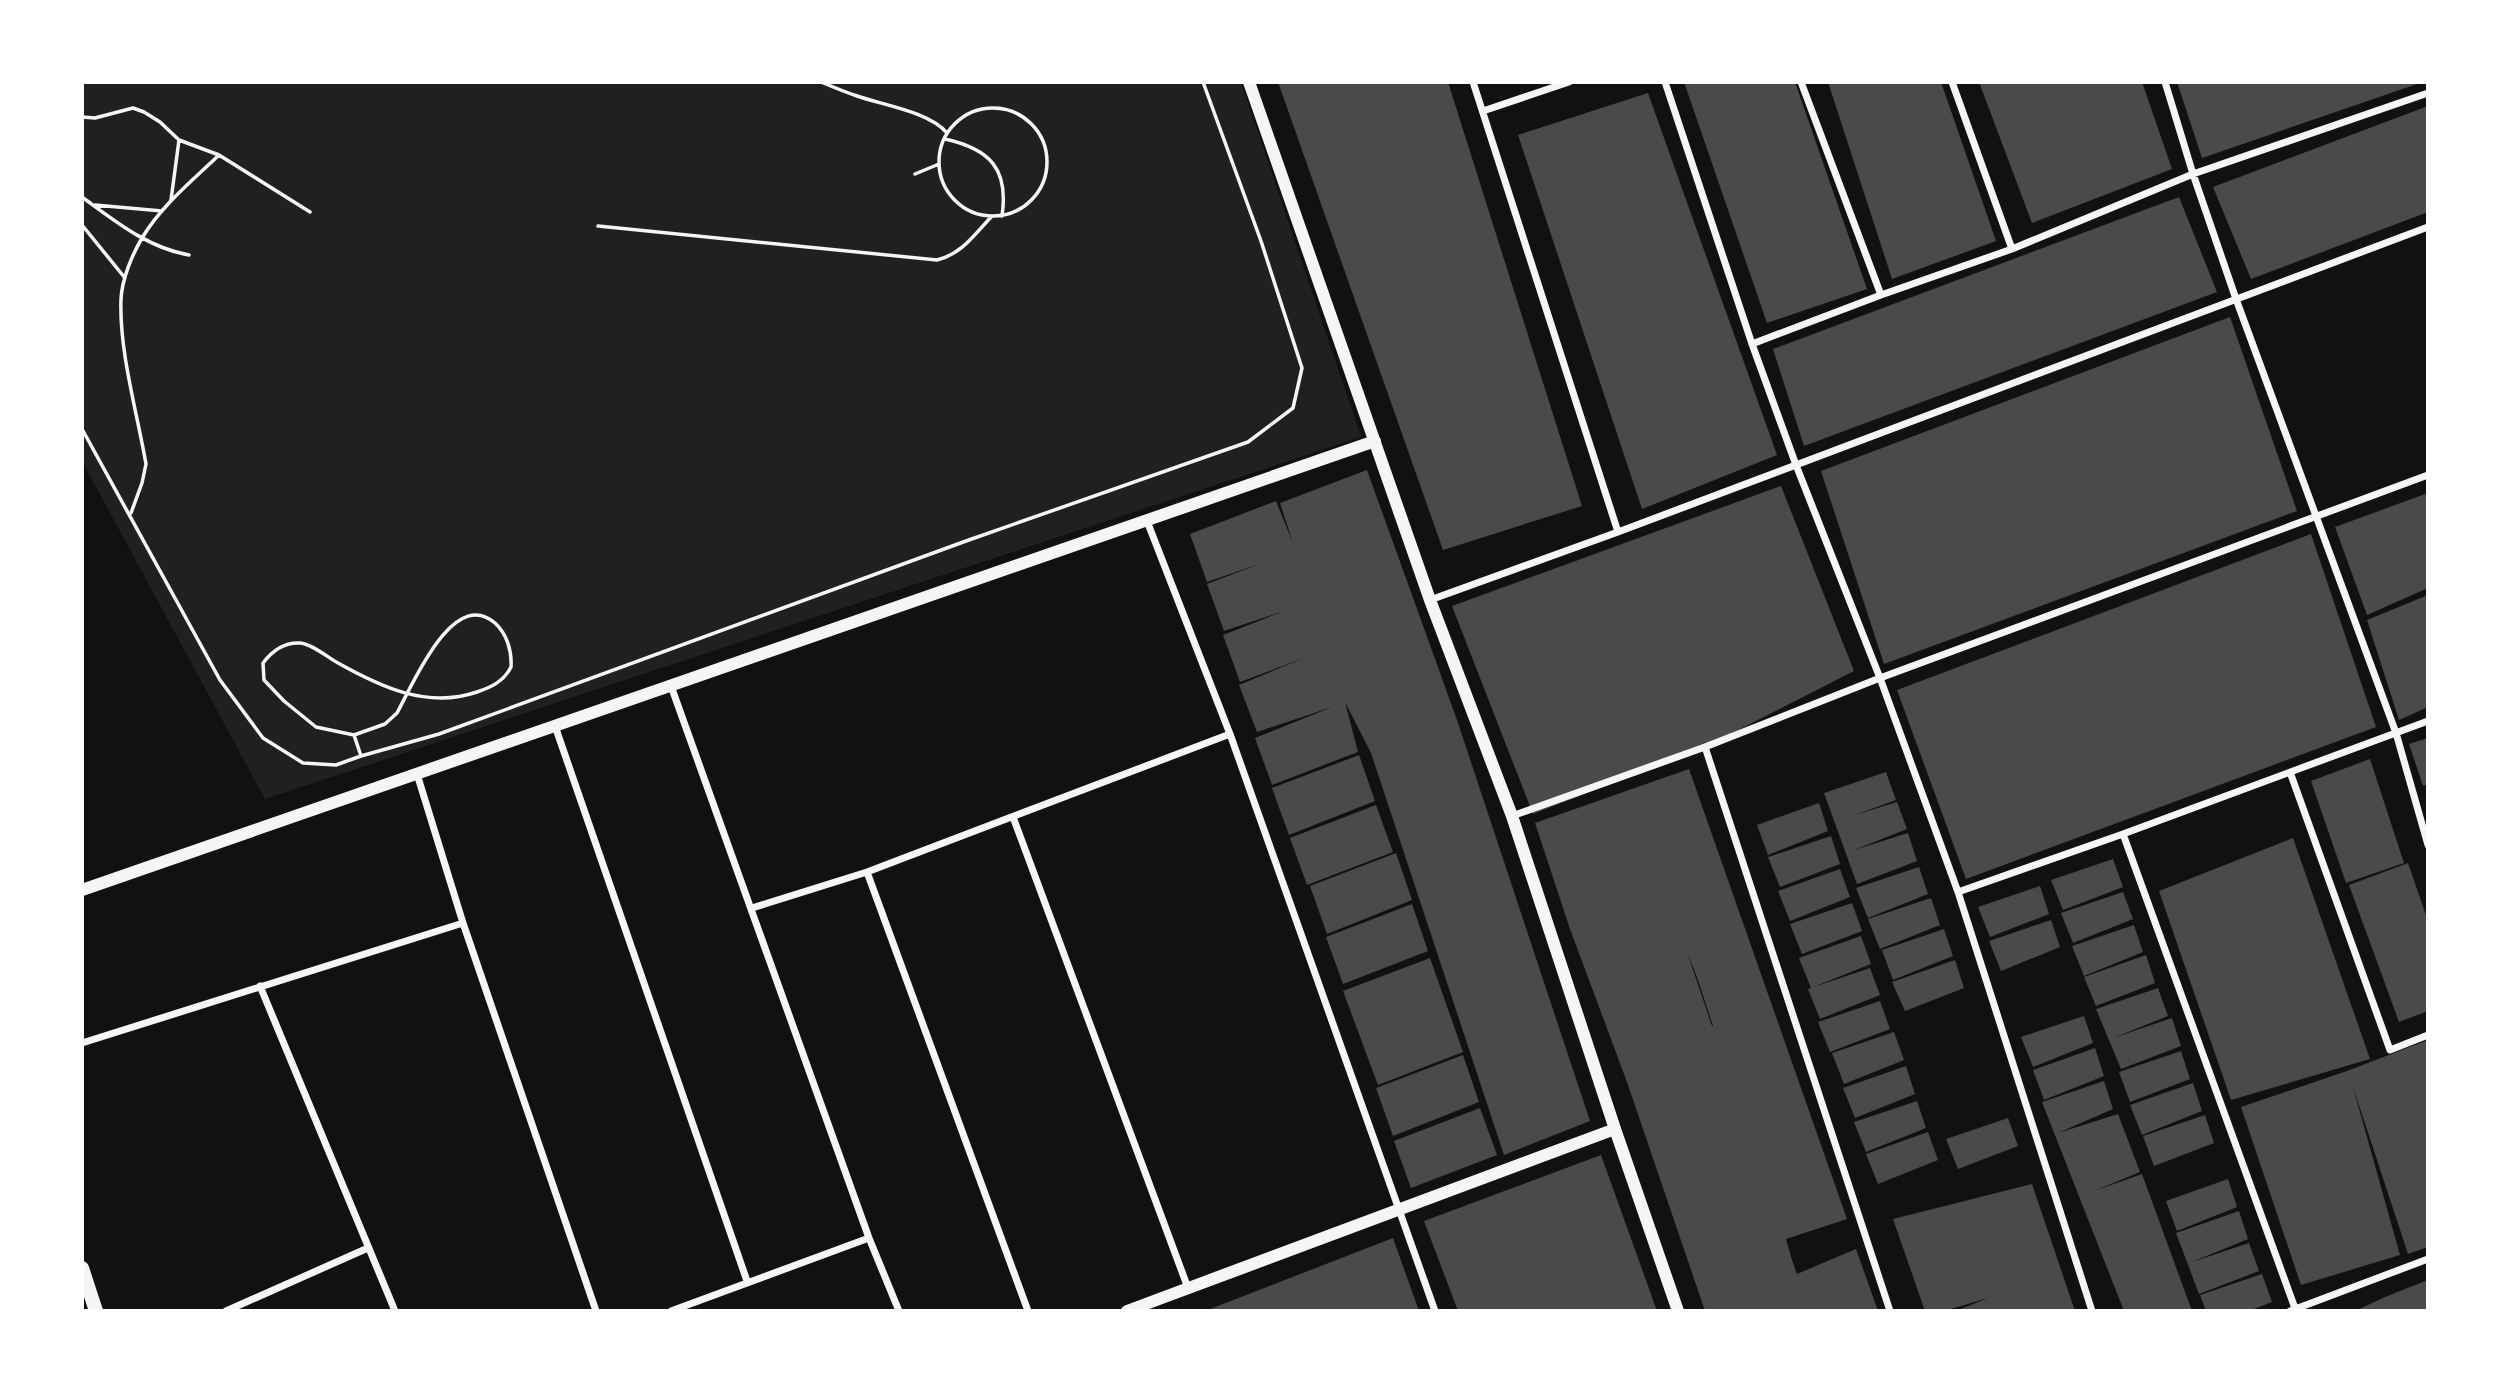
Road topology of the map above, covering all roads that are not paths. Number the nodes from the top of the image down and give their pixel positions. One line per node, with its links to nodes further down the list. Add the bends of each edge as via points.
1 (1249, 82): 16 (street)
2 (1473, 82): 9 (street)
3 (1569, 82): 9 (street)
4 (1665, 82): 15 (street)
5 (1801, 82): 13 (street)
6 (1952, 82): 12 (street)
7 (2165, 82): 10 (street)
8 (2428, 93): 10 (street)
9 (1483, 111): 21 (street)
10 (2193, 174): 12 (street); 14 (street)
11 (2428, 227): 14 (street)
12 (2012, 248): 13 (street)
13 (1881, 295): 15 (street)
14 (2236, 299): 17 (street); 19 (street)
15 (1752, 344): 17 (street)
16 (1375, 441): 20 (street); 22 (street)
17 (1796, 465): 21 (street); 23 (street)
18 (2428, 475): 19 (street)
19 (2317, 517): 23 (street); 27 (street)
20 (1147, 520): 24 (street); 28 (street)
21 (1618, 532): 22 (street)
22 (1430, 600): 32 (street)
23 (1880, 678): 29 (street); 38 (street)
24 (671, 686): 26 (street); 39 (street)
25 (2428, 721): 27 (street)
26 (555, 726): 31 (street); 50 (street)
27 (2396, 733): 30 (street); 35 (street)
28 (1230, 734): 33 (street); 45 (street)
29 (1705, 747): 32 (street); 63 (street)
30 (2290, 772): 34 (street); 42 (street, via 2390,1050)
31 (417, 774): 37 (street); 40 (street)
32 (1512, 816): 44 (street)
33 (1013, 817): 36 (street); 51 (street)
34 (2123, 834): 38 (street); 52 (street)
35 (2428, 845)
36 (867, 872): 39 (street); 59 (street)
37 (82, 890)
38 (1958, 892): 64 (street)
39 (752, 908): 46 (street)
40 (463, 923): 41 (street); 56 (street)
41 (260, 986): 43 (street); 47 (street)
42 (2428, 1035)
43 (82, 1042)
44 (1615, 1129): 45 (street); 62 (street)
45 (1399, 1209): 51 (street); 61 (street)
46 (869, 1238): 50 (street); 58 (street)
47 (368, 1248): 54 (street); 55 (street)
48 (2428, 1259): 52 (street)
49 (82, 1268): 53 (main road)
50 (747, 1282): 57 (street)
51 (1188, 1288): 60 (street)
52 (2294, 1310)
53 (96, 1311)
54 (226, 1311)
55 (395, 1311)
56 (596, 1311)
57 (671, 1311)
58 (899, 1311)
59 (1028, 1311)
60 (1127, 1311)
61 (1435, 1311)
62 (1678, 1311)
63 (1890, 1311)
64 (2092, 1311)

